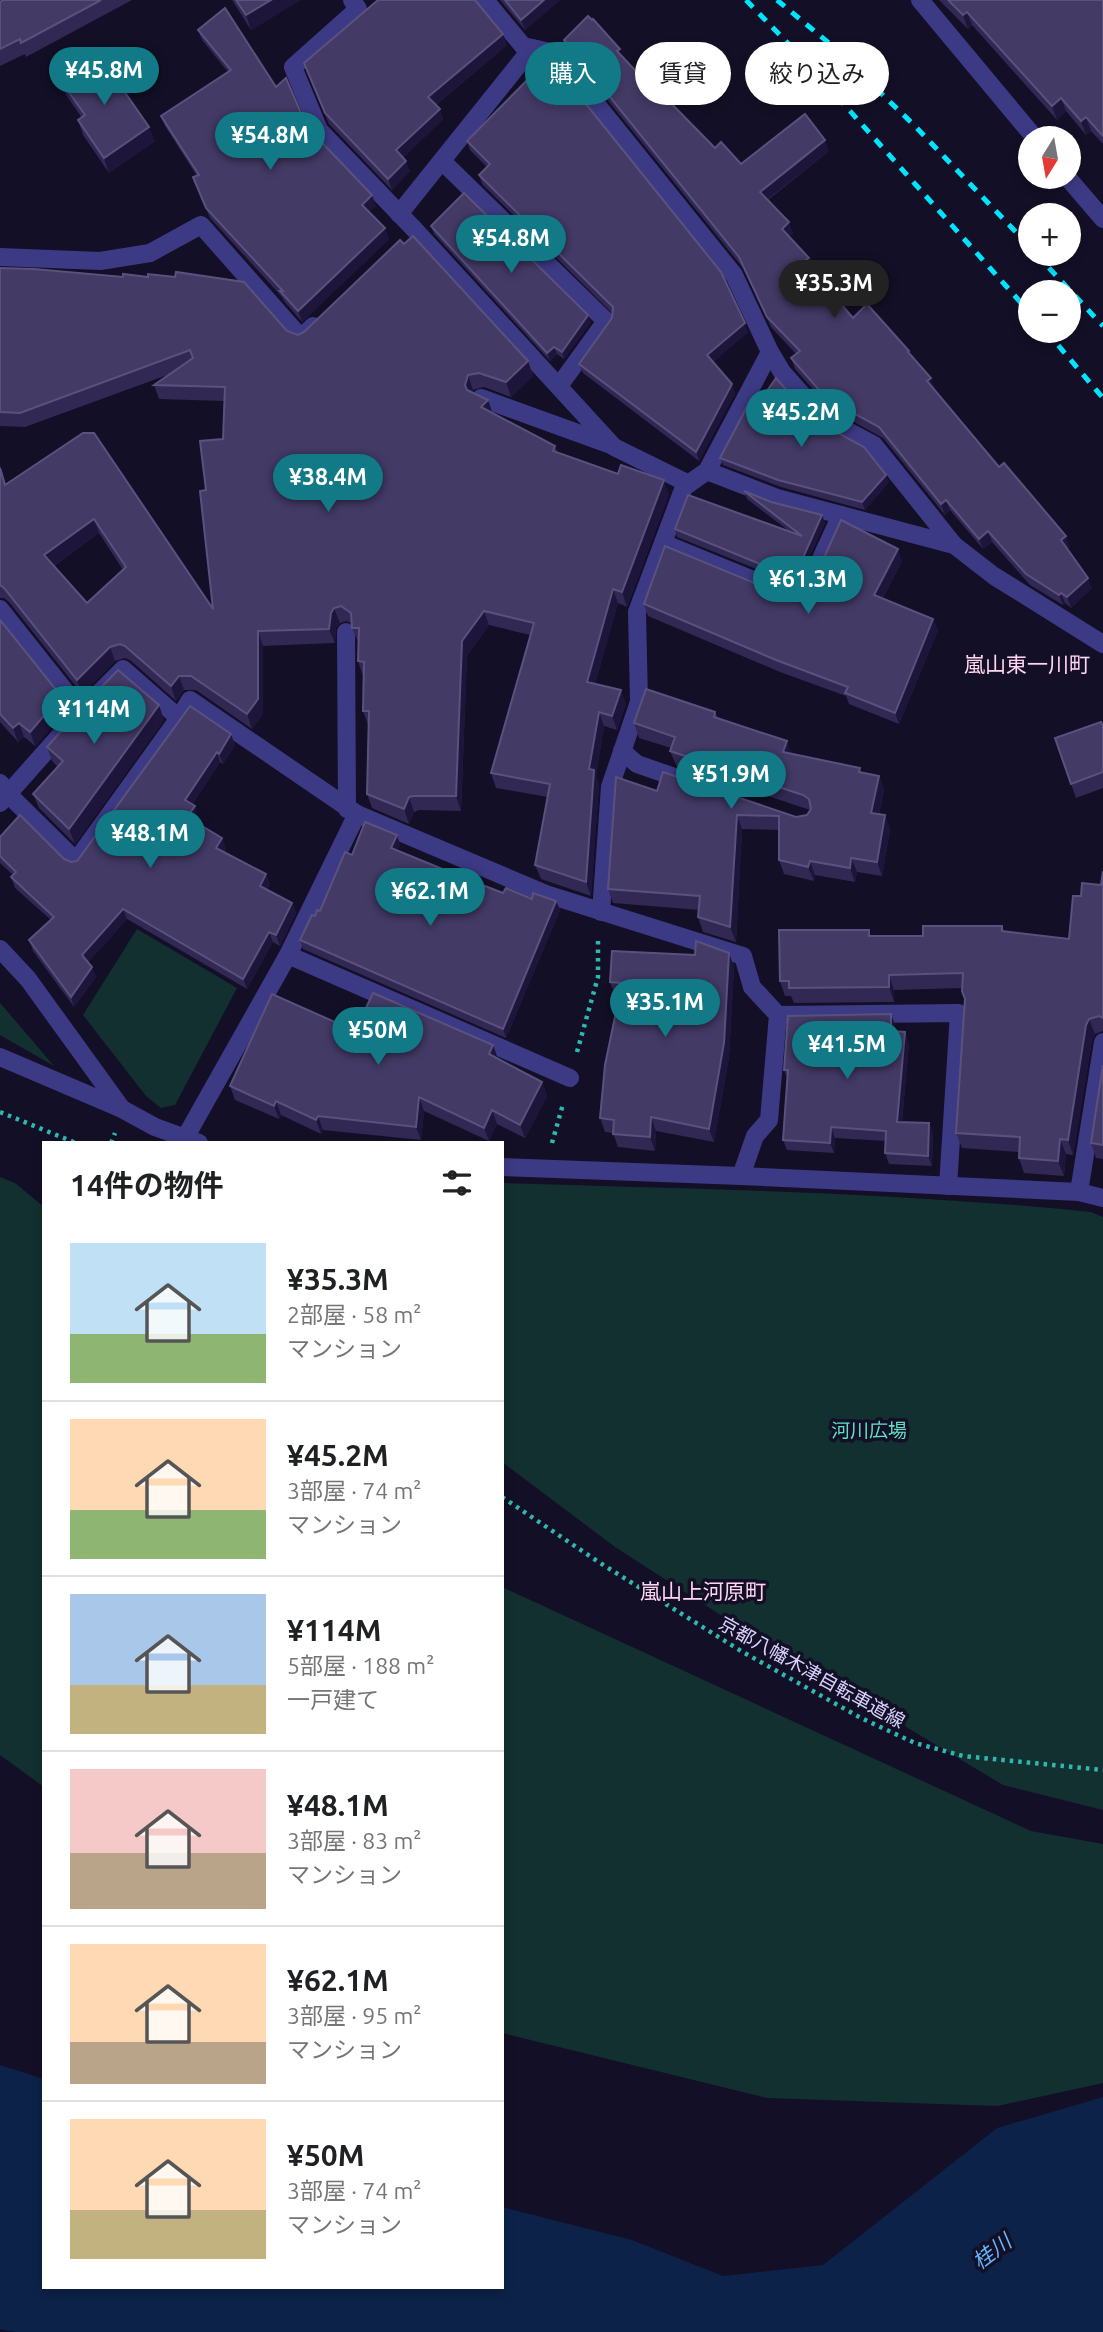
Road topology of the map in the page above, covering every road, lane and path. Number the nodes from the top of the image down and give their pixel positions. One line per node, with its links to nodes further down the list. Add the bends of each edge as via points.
1 (485, 0): 4 (street)
2 (920, 0): 7 (street)
3 (360, 3): 10 (street, via 293,67 319,130)
4 (525, 46)
5 (525, 57): 8 (street)
6 (597, 105): 14 (street, via 734,275)
7 (1025, 126)
8 (443, 162): 10 (street); 15 (street, via 606,321)
9 (1077, 189): 11 (street)
10 (399, 214): 15 (street, via 410,234)
11 (1103, 219)
12 (0, 257): 13 (street, via 100,261 150,253 201,225 301,338)
13 (330, 310)
14 (770, 352): 18 (street); 22 (street, via 823,418 874,445)
15 (559, 386): 17 (street)
16 (481, 398): 17 (street)
17 (614, 447): 19 (street)
18 (707, 471): 19 (street); 20 (street, via 777,498)
19 (689, 484): 21 (street)
20 (841, 515): 21 (street, via 802,600); 22 (street)
21 (663, 544): 28 (street, via 637,612 639,702)
22 (954, 545): 25 (street)
23 (0, 609): 26 (street)
24 (346, 632): 31 (street)
25 (1103, 645)
26 (81, 711): 27 (street, via 124,670); 30 (street)
27 (179, 718): 30 (street, via 76,861); 31 (street, via 190,700)
28 (622, 751): 29 (street, via 637,764); 32 (street, via 610,787)
29 (702, 786)
30 (3, 794)
31 (352, 812): 32 (street, via 546,894); 34 (street)
32 (601, 912): 35 (street, via 743,956 752,987); 38 (path, via 598,977)
33 (0, 949): 39 (street)
34 (288, 955): 38 (street); 42 (street)
35 (778, 1015): 45 (street, via 769,1120 755,1136); 46 (street, via 959,1013)
36 (1103, 1042): 47 (street)
37 (0, 1057): 39 (street)
38 (570, 1077): 44 (path)
39 (122, 1109): 42 (street)
40 (0, 1112): 41 (path)
41 (71, 1141)
42 (192, 1141)
43 (504, 1167): 44 (street)
44 (546, 1168): 45 (street)
45 (741, 1176): 46 (street)
46 (948, 1186): 47 (street)
47 (1079, 1192): 48 (street)
48 (1103, 1198)
49 (504, 1498): 50 (path, 京都八幡木津自転車道線, via 730,1644 904,1738 963,1756)
50 (1103, 1770)

